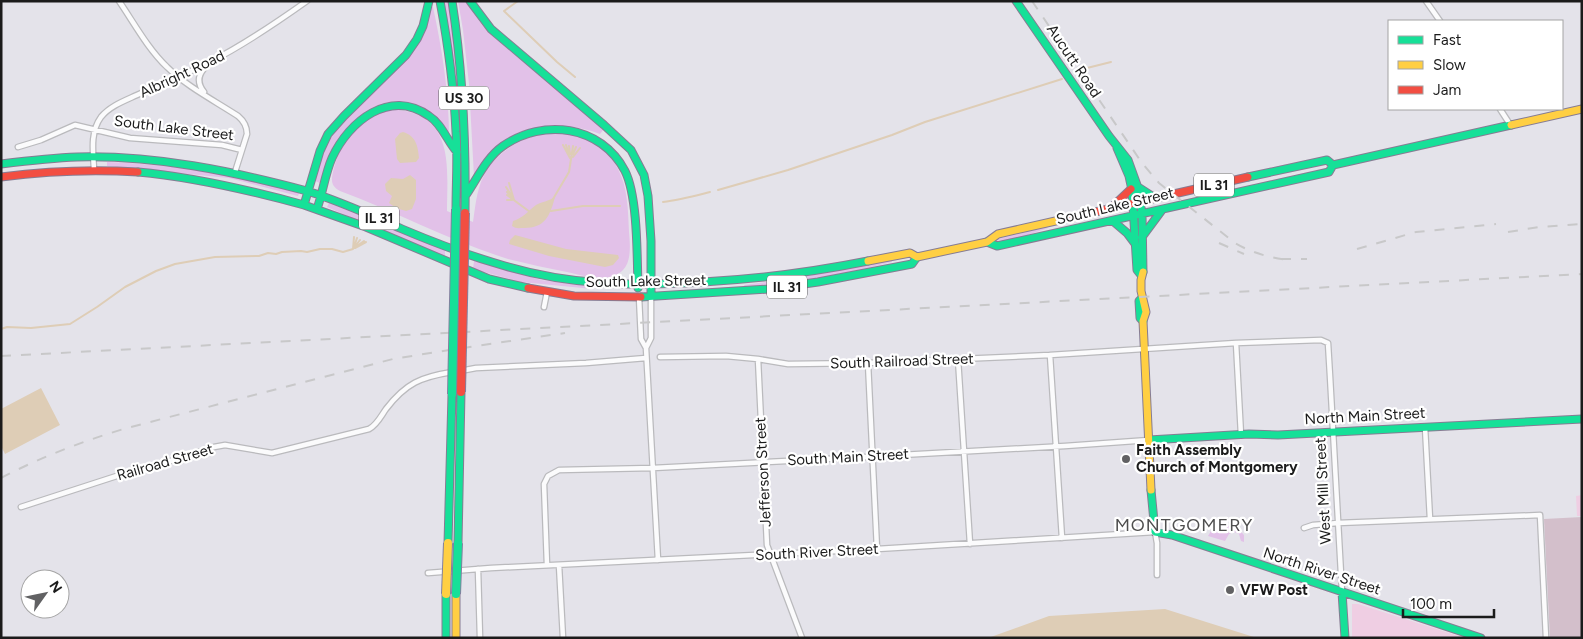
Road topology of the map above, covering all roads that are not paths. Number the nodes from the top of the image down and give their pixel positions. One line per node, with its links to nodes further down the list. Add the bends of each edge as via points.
1 (119, 1): 11 (street, via 150,46)
2 (308, 1): 10 (street, Albright Road)
3 (429, 1): 27 (main road, via 423,26 406,55 328,134)
4 (440, 1): 19 (main road, US 30, via 452,76)
5 (452, 1): 28 (main road, US 30, via 463,79)
6 (470, 1): 43 (main road, via 491,30 631,150 647,183)
7 (1016, 1): 26 (main road, Aucutt Road, via 1116,148)
8 (1426, 1): 9 (street)
9 (1439, 20)
10 (211, 62): 11 (street, Albright Road); 12 (street, via 198,76 201,88)
11 (176, 76): 12 (street); 16 (street, Albright Road, via 112,108 102,116)
12 (209, 97): 18 (street, via 246,125)
13 (1501, 110): 15 (street)
14 (1582, 110): 15 (main road, South Lake Street / IL 31)
15 (1511, 126): 22 (main road, South Lake Street / IL 31)
16 (94, 131): 17 (street, South Lake Street, via 75,125); 18 (street, South Lake Street); 20 (street)
17 (18, 147)
18 (242, 150): 24 (street)
19 (457, 152): 29 (main road, via 438,124 424,112 406,106 387,106 364,117 343,140 332,159); 85 (main road, US 30, bridge)
20 (93, 158): 21 (main road, IL 31, via 47,158); 23 (street); 24 (main road, IL 31, via 165,162)
21 (1, 164)
22 (1333, 164): 30 (main road, South Lake Street / IL 31, via 1326,160 1318,161); 35 (main road, South Lake Street / IL 31, via 1328,172)
23 (94, 169): 25 (main road, IL 31); 32 (main road, South Lake Street / IL 31, via 176,176)
24 (235, 172): 27 (main road, South Lake Street / IL 31)
25 (1, 176)
26 (1135, 188): 30 (main road); 31 (main road, Aucutt Road); 33 (main road)
27 (307, 191): 29 (main road, South Lake Street / IL 31); 32 (main road)
28 (466, 195): 44 (main road, via 496,153 528,133 557,128 577,131 598,140 618,158 630,185); 86 (main road, US 30, bridge)
29 (322, 196): 34 (main road); 44 (main road, South Lake Street / IL 31, via 443,245 516,270 576,282)
30 (1155, 198): 31 (main road, South Lake Street / IL 31)
31 (1137, 202): 33 (main road, South Lake Street / IL 31); 36 (main road, Aucutt Road)
32 (304, 204): 34 (main road, South Lake Street / IL 31)
33 (1111, 208): 39 (main road, South Lake Street / IL 31, via 998,234)
34 (316, 209): 45 (main road, South Lake Street / IL 31, via 480,275)
35 (1162, 210): 36 (main road, South Lake Street / IL 31); 38 (main road)
36 (1137, 215): 37 (main road, South Lake Street / IL 31); 38 (main road); 40 (main road)
37 (1113, 221): 39 (main road, South Lake Street / IL 31, via 997,246); 40 (main road)
38 (1142, 237): 42 (main road, via 1144,270)
39 (987, 242): 41 (main road, South Lake Street / IL 31)
40 (1136, 245): 42 (main road, via 1137,270)
41 (917, 257): 43 (main road, South Lake Street / IL 31, via 910,253 778,276); 46 (main road, South Lake Street / IL 31, via 912,264 796,286)
42 (1141, 275): 52 (main road, via 1140,318)
43 (652, 284): 44 (main road, South Lake Street / IL 31); 46 (main road)
44 (638, 285): 47 (main road)
45 (547, 292): 47 (main road, South Lake Street / IL 31, via 590,297); 48 (street)
46 (651, 296): 47 (main road, South Lake Street / IL 31); 51 (street, via 651,338)
47 (639, 297): 51 (street, via 641,339)
48 (544, 307)
49 (1236, 343): 50 (street, South Railroad Street, via 1321,340); 52 (street, South Railroad Street); 62 (street)
50 (1328, 343): 61 (street, West Mill Street)
51 (646, 348): 55 (street)
52 (1145, 349): 53 (street, South Railroad Street); 63 (main road)
53 (1050, 355): 56 (street, South Railroad Street); 64 (street)
54 (660, 357): 57 (street, South Railroad Street)
55 (646, 358): 68 (street); 69 (street, Railroad Street, via 476,368 442,374 406,387 369,429 272,453 225,445 214,447)
56 (958, 358): 58 (street, South Railroad Street); 65 (street)
57 (758, 359): 58 (street, South Railroad Street, via 788,364); 67 (street, Jefferson Street)
58 (868, 362): 66 (street)
59 (1582, 419): 60 (main road, North Main Street)
60 (1424, 427): 61 (main road, North Main Street); 70 (street)
61 (1333, 432): 62 (main road, North Main Street); 71 (street, West Mill Street)
62 (1241, 435): 63 (main road, North Main Street)
63 (1149, 440): 64 (street, South Main Street); 73 (main road)
64 (1056, 446): 65 (street, South Main Street); 74 (street)
65 (964, 451): 66 (street, South Main Street); 75 (street)
66 (872, 456): 67 (street, South Main Street); 76 (street)
67 (762, 462): 68 (street, South Main Street); 77 (street, Jefferson Street)
68 (653, 468): 78 (street); 80 (street, South Main Street, via 559,470 548,476 544,484)
69 (21, 507)
70 (1430, 520): 71 (street); 92 (street, via 1540,515)
71 (1338, 523): 72 (street); 84 (street, West Mill Street)
72 (1304, 528)
73 (1156, 532): 74 (street, South River Street); 83 (street); 84 (main road, North River Street)
74 (1062, 538): 75 (street, South River Street)
75 (970, 544): 76 (street, South River Street)
76 (877, 549): 77 (street, South River Street)
77 (770, 554): 78 (street, South River Street); 89 (street, Jefferson Street)
78 (658, 560): 79 (street, South River Street)
79 (558, 565): 80 (street, South River Street); 88 (street)
80 (547, 566): 81 (street, South River Street)
81 (478, 569): 82 (street, South River Street); 87 (street)
82 (428, 573)
83 (1156, 575)
84 (1342, 592): 90 (main road, West Mill Street); 91 (main road, North River Street)
85 (446, 638)
86 (456, 638)
87 (480, 638)
88 (563, 638)
89 (802, 638)
90 (1345, 638)
91 (1481, 638)
92 (1546, 638)

